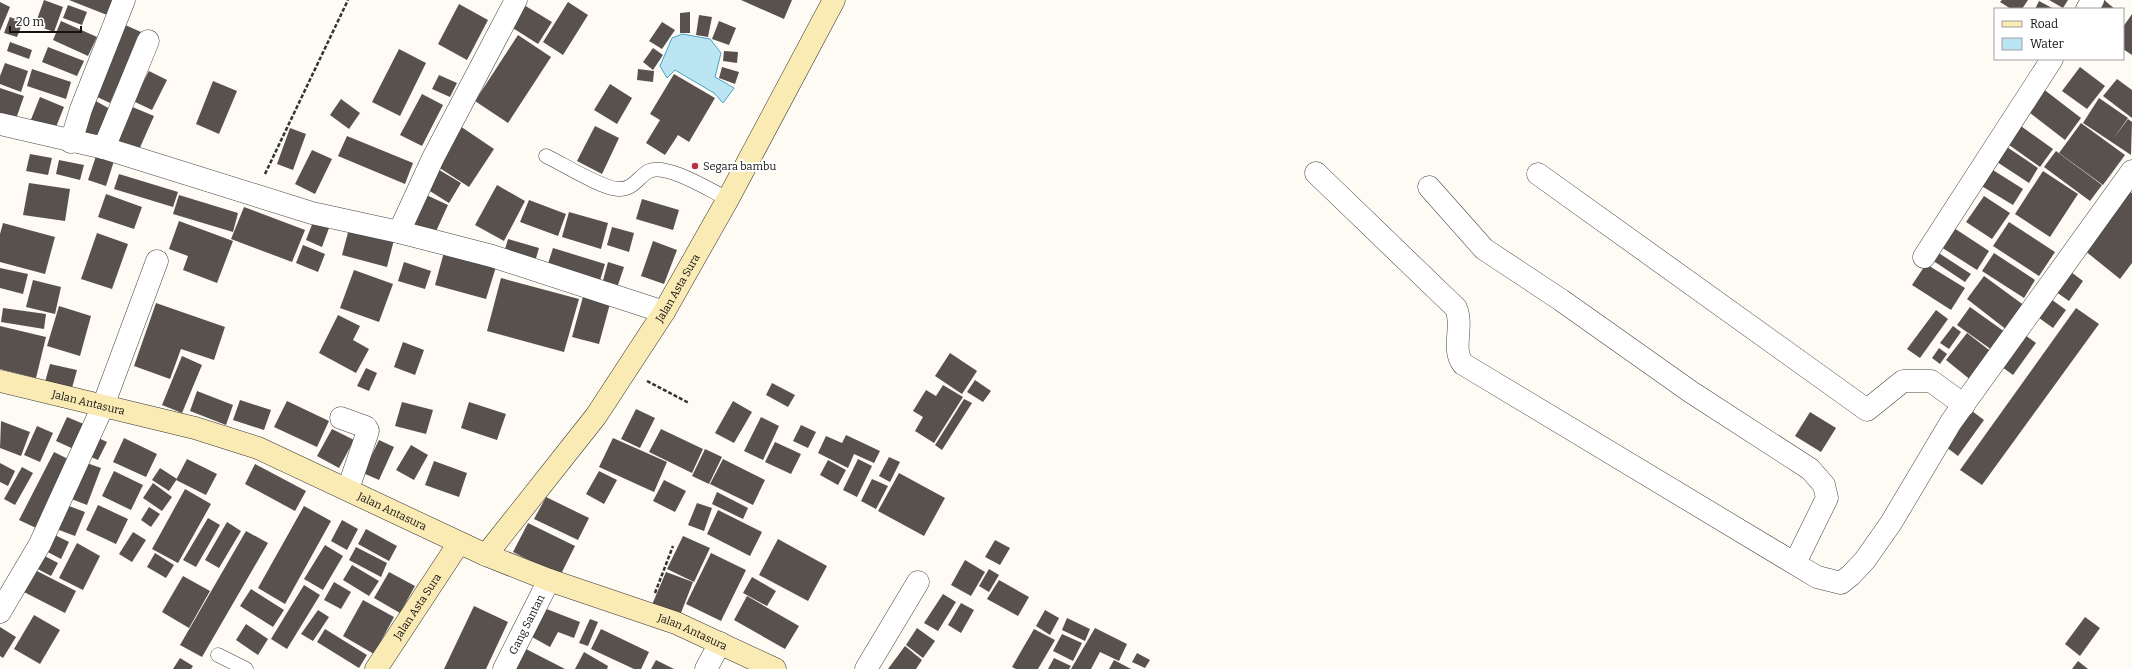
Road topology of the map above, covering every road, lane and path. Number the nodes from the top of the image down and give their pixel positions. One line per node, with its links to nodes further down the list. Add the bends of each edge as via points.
1 (124, 0): 8 (street, via 81,108)
2 (348, 0): 15 (path)
3 (516, 0): 17 (street, via 433,158)
4 (834, 0): 16 (main road, Jalan Asta Sura)
5 (148, 41): 9 (street)
6 (2051, 60): 18 (street)
7 (0, 124): 8 (street)
8 (71, 142): 9 (street)
9 (104, 148): 15 (street)
10 (546, 156): 16 (lane, via 605,185 619,189 633,185 649,172 669,171)
11 (2132, 171): 24 (street)
12 (1316, 173): 31 (street, via 1456,308 1460,323 1457,352 1463,364)
13 (1538, 174): 24 (street, via 1867,410 1903,381 1932,381)
14 (1430, 187): 31 (street, via 1475,241 1488,252 1561,300 1690,392 1810,469 1824,485 1827,498)
15 (256, 194): 17 (street, via 312,213)
16 (728, 199): 20 (main road, Jalan Asta Sura)
17 (400, 232): 20 (street, via 492,256)
18 (1924, 257)
19 (157, 261): 25 (street)
20 (664, 312): 21 (main road, Jalan Asta Sura)
21 (627, 371): 23 (path); 30 (main road, Jalan Asta Sura, via 596,416)
22 (0, 381): 25 (main road, Jalan Antasura)
23 (689, 403)
24 (1964, 405): 31 (street, via 1951,422 1891,523 1851,575 1841,583 1829,581)
25 (103, 406): 27 (main road, Jalan Antasura, via 195,428 258,448); 34 (street, via 40,544)
26 (341, 418): 27 (street, via 366,427 368,431)
27 (348, 489): 28 (main road, Jalan Antasura)
28 (459, 543): 30 (main road, Jalan Antasura); 39 (main road, Jalan Asta Sura)
29 (673, 546): 35 (path)
30 (486, 555): 32 (main road, Jalan Antasura)
31 (1794, 564)
32 (549, 580): 35 (main road, Jalan Antasura); 40 (street, Gang Santan)
33 (918, 582): 43 (street)
34 (0, 612)
35 (648, 612): 36 (main road, Jalan Antasura)
36 (720, 643): 41 (street); 42 (main road, Jalan Antasura)
37 (218, 655): 38 (lane)
38 (246, 669)
39 (376, 669)
40 (504, 669)
41 (706, 669)
42 (775, 669)
43 (866, 669)

